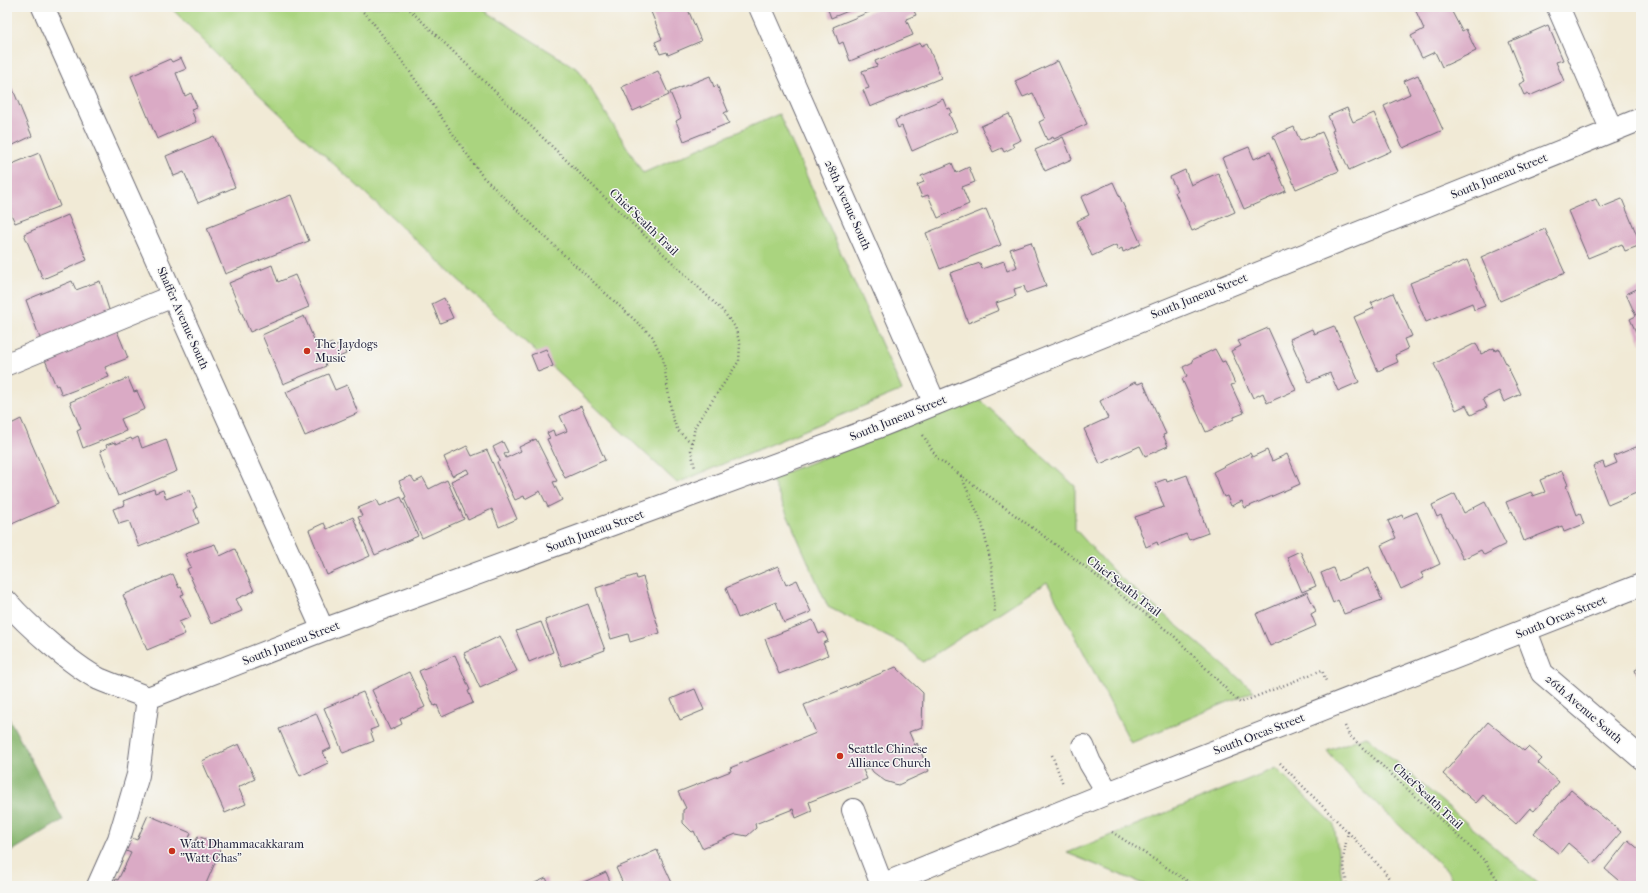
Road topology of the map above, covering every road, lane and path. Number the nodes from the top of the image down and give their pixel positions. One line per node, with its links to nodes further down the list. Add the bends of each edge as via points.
1 (43, 7): 8 (street, Shaffer Avenue South)
2 (357, 7): 12 (path, via 368,16 483,177 652,336 663,359 672,416 678,431)
3 (406, 7): 12 (path, Chief Sealth Trail, via 723,311 735,327 740,344 739,361 695,426)
4 (760, 7): 10 (street, 28th Avenue South)
5 (1558, 7): 7 (street)
6 (1641, 119): 7 (street, South Juneau Street)
7 (1612, 130): 10 (street, South Juneau Street)
8 (173, 296): 9 (street); 18 (street, Shaffer Avenue South)
9 (7, 364)
10 (935, 404): 11 (street, South Juneau Street)
11 (910, 414): 13 (path, Chief Sealth Trail, via 937,458); 14 (street, South Juneau Street)
12 (692, 443): 14 (path, Chief Sealth Trail, via 691,450)
13 (961, 476): 17 (path, via 982,523 992,568); 20 (path, Chief Sealth Trail, via 1071,556 1174,636 1240,703 1322,670)
14 (700, 493): 18 (street, South Juneau Street)
15 (1641, 585): 19 (street, South Orcas Street)
16 (7, 602): 21 (street, via 72,661 99,679)
17 (996, 614)
18 (323, 630): 21 (street, South Juneau Street)
19 (1526, 631): 25 (street, 26th Avenue South, via 1542,673); 28 (street, South Orcas Street)
20 (1329, 687)
21 (148, 698): 33 (street, via 138,775 119,839)
22 (1343, 721): 37 (path, Chief Sealth Trail, via 1349,735 1485,861)
23 (1083, 746): 28 (street)
24 (1052, 755): 27 (path)
25 (1641, 758)
26 (1280, 763): 31 (path)
27 (1065, 788)
28 (1108, 793): 32 (street, South Orcas Street)
29 (853, 810): 32 (street)
30 (1112, 832): 34 (path)
31 (1348, 832): 35 (path, via 1343,858); 36 (path, via 1384,871)
32 (880, 885)
33 (98, 886)
34 (1195, 886)
35 (1347, 886)
36 (1394, 886)
37 (1502, 886)

